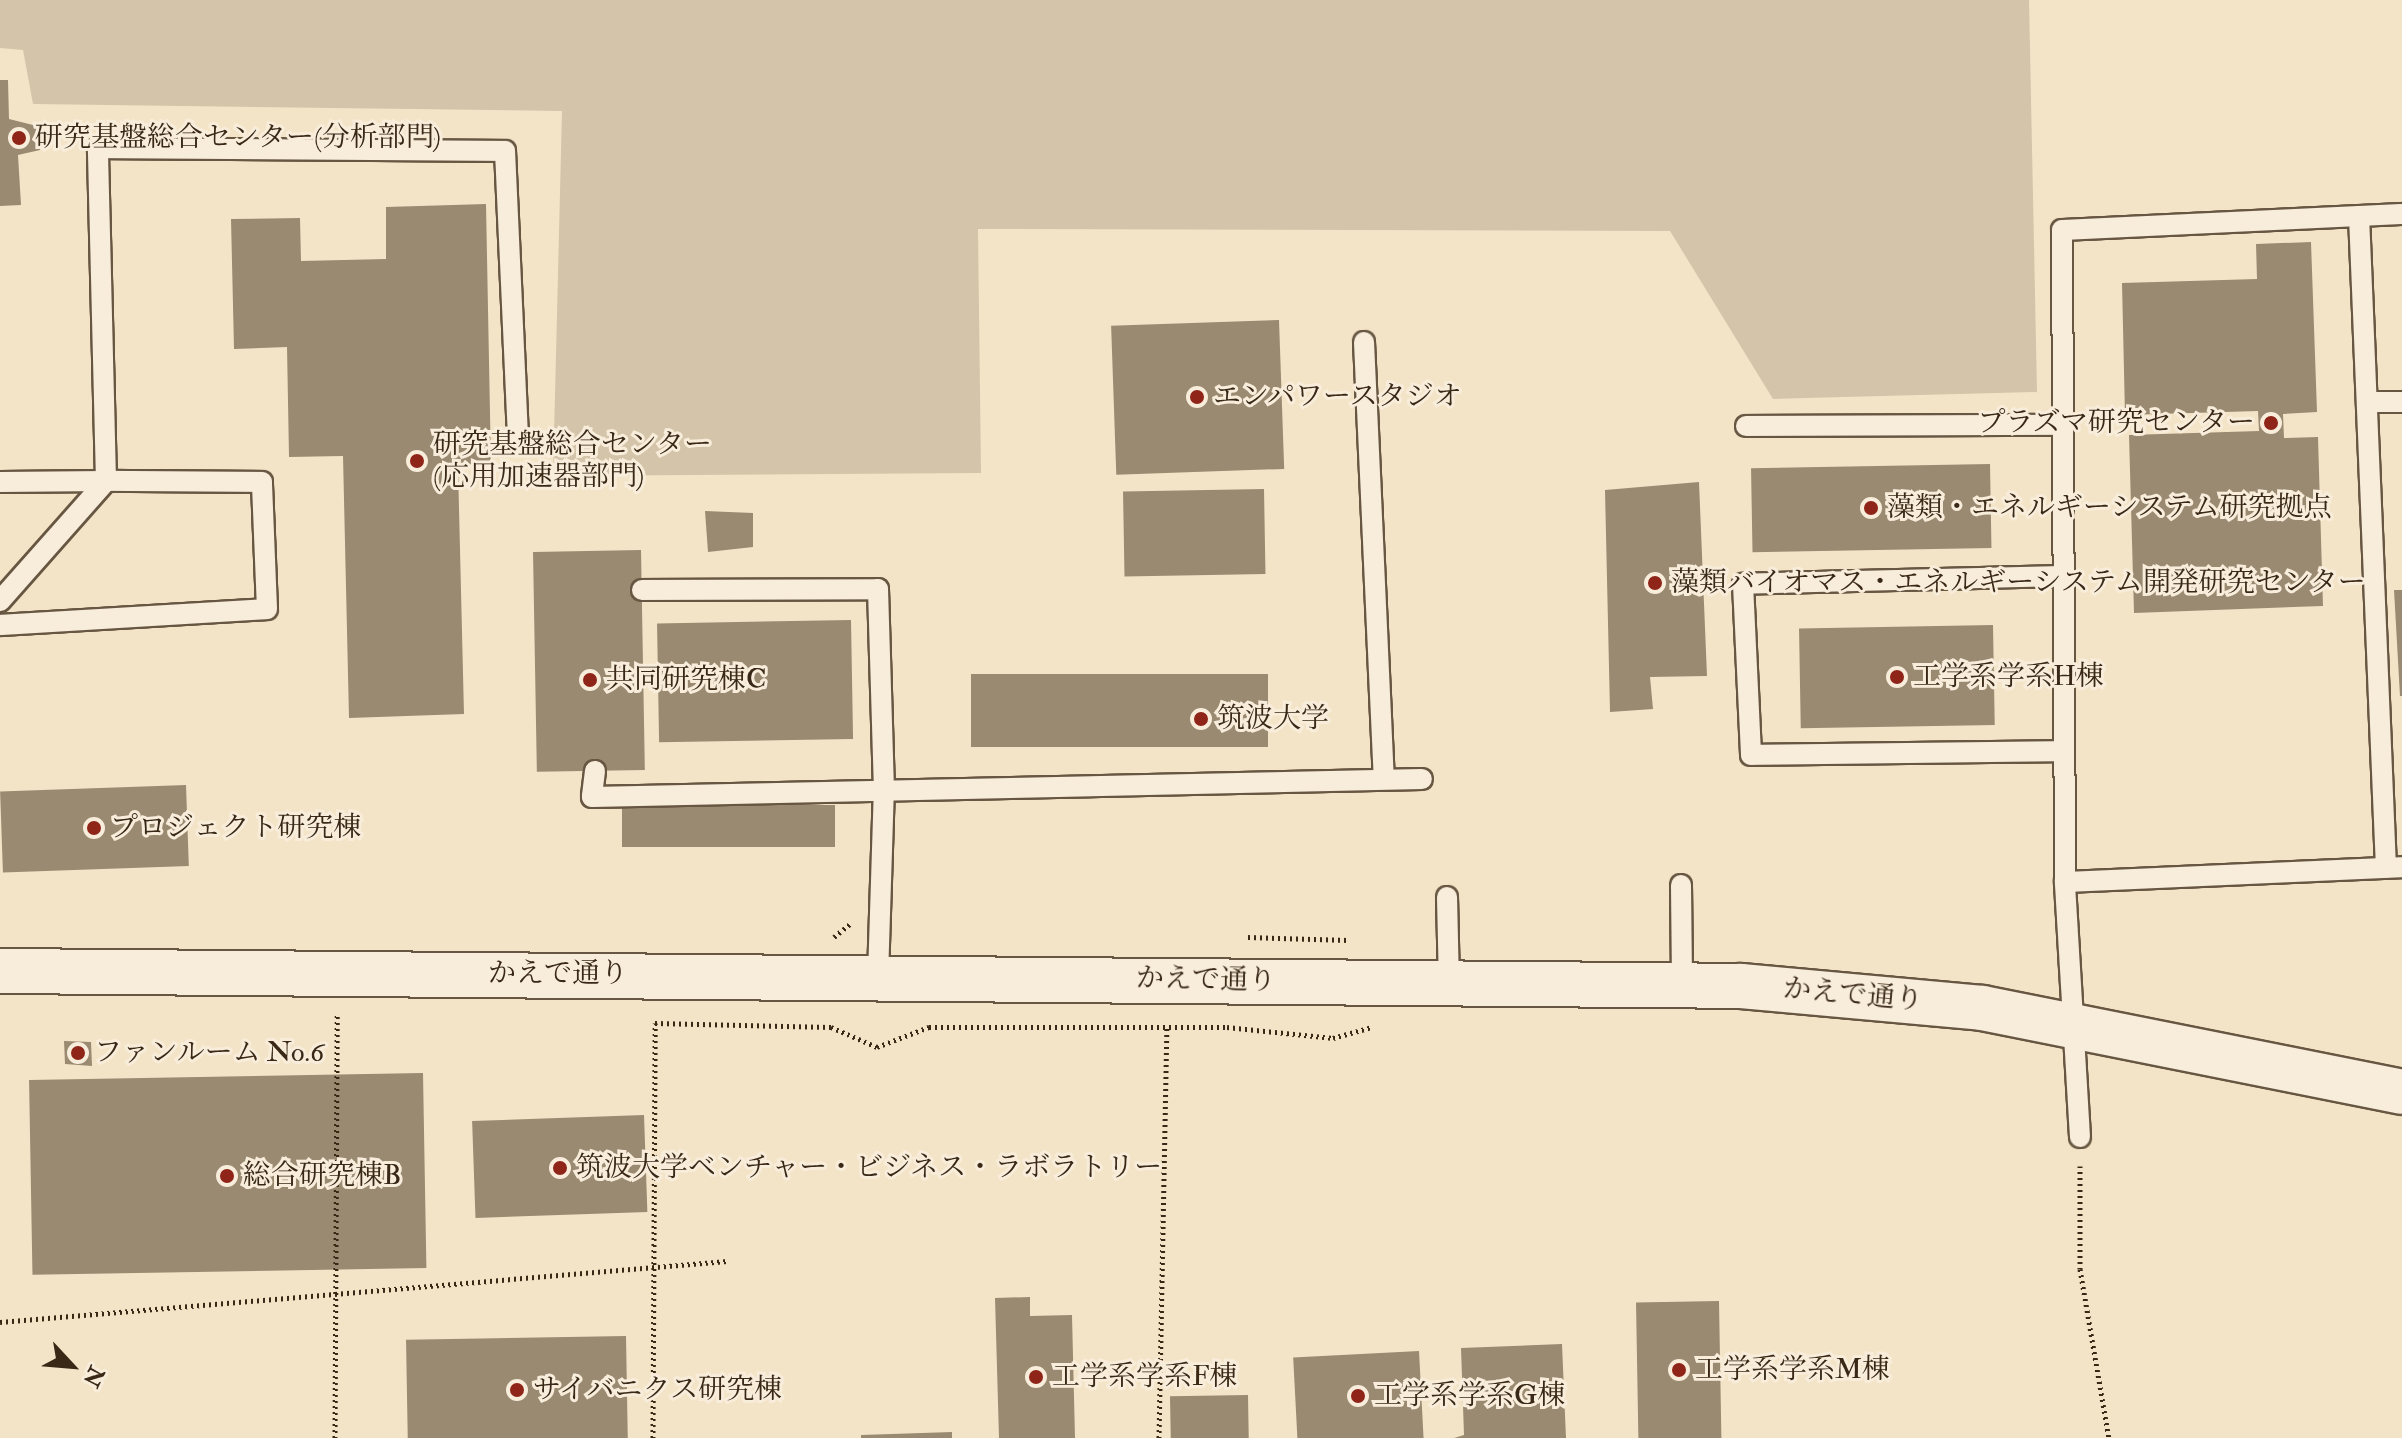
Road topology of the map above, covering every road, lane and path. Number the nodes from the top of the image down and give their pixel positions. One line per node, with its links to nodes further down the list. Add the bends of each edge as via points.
1 (2402, 214): 2 (lane)
2 (2359, 216): 4 (lane); 6 (lane, via 2062,230)
3 (1364, 342): 17 (lane)
4 (2367, 402): 5 (lane); 20 (lane)
5 (2402, 402)
6 (2063, 425): 7 (lane); 11 (lane)
7 (1746, 426)
8 (518, 437): 9 (lane, via 505,151 98,148)
9 (106, 481): 10 (lane); 13 (lane); 14 (lane, via 262,482 267,609)
10 (0, 482)
11 (2062, 576): 15 (lane); 15 (lane, via 1743,584 1751,755)
12 (642, 590): 19 (lane, via 878,589)
13 (0, 601)
14 (0, 625)
15 (2064, 751): 21 (lane)
16 (595, 771): 19 (lane, via 592,797)
17 (1384, 779): 18 (lane); 19 (lane)
18 (1422, 779)
19 (884, 786): 25 (lane)
20 (2394, 867): 21 (lane)
21 (2065, 882): 29 (lane)
22 (1681, 885): 27 (lane)
23 (1447, 897): 26 (lane)
24 (0, 971): 25 (street, かえで通り)
25 (878, 975): 26 (street, かえで通り)
26 (1449, 983): 27 (street, かえで通り)
27 (1682, 985): 29 (street, かえで通り, via 1871,994)
28 (337, 1014): 36 (path)
29 (2076, 1024): 32 (street, かえで通り); 33 (lane)
30 (1167, 1027): 31 (path, via 1333,1038); 35 (path, via 929,1027 877,1047 831,1027 655,1023); 40 (path)
31 (1387, 1027)
32 (2402, 1092)
33 (2080, 1137): 41 (path, via 2080,1269)
34 (727, 1261): 35 (path)
35 (654, 1263): 36 (path); 39 (path)
36 (336, 1296): 37 (path); 38 (path)
37 (0, 1322)
38 (335, 1438)
39 (653, 1438)
40 (1159, 1438)
41 (2109, 1438)

